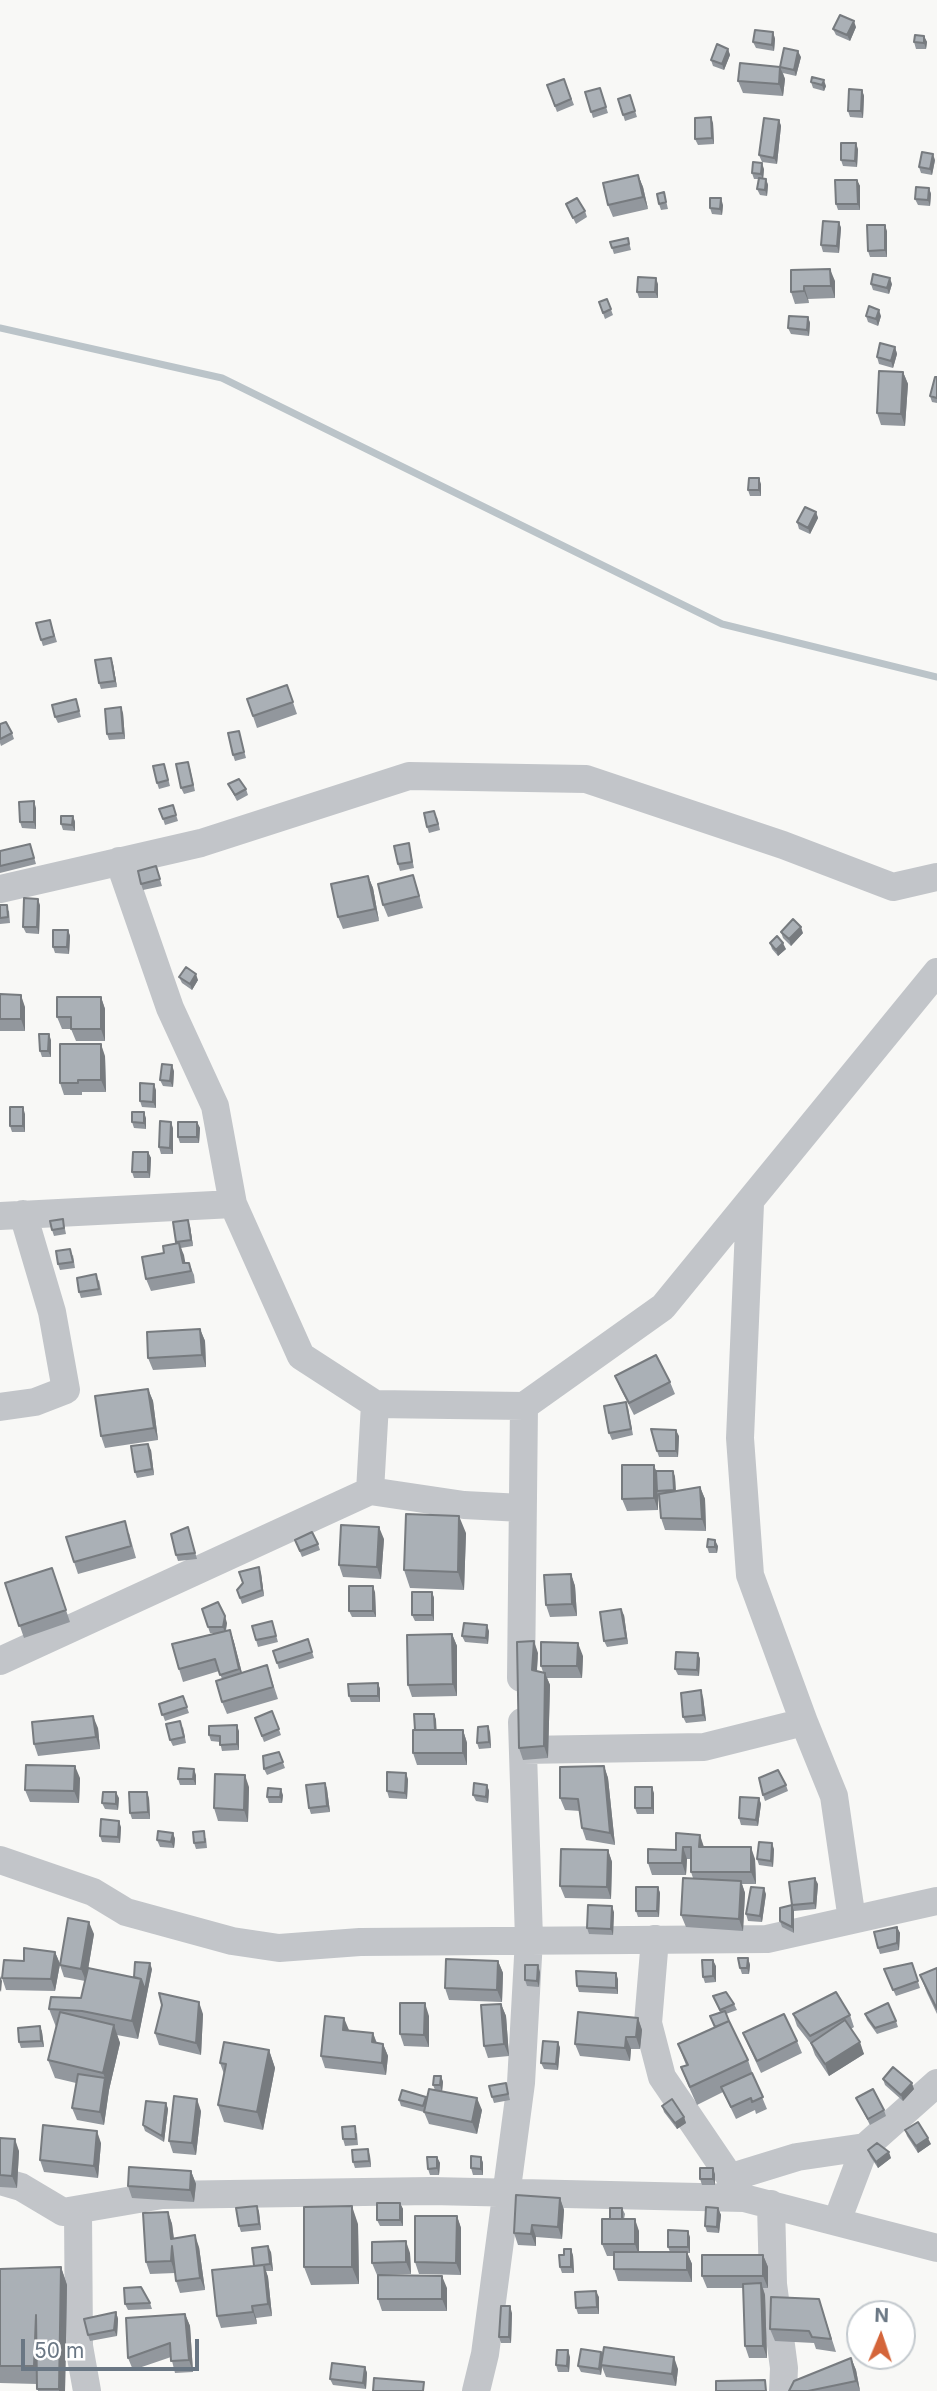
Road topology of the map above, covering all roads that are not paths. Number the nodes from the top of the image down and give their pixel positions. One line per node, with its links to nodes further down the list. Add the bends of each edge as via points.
1 (119, 861): 2 (street, via 201,843 409,776 586,779 893,887); 3 (street); 5 (street, via 170,1008 215,1106)
2 (937, 877)
3 (0, 889)
4 (937, 972): 6 (street, via 779,1161)
5 (233, 1204): 7 (street); 8 (street, via 301,1356)
6 (750, 1204): 9 (street, via 663,1307); 15 (street, via 740,1438 750,1575)
7 (12, 1215): 10 (street, via 52,1312 66,1390 35,1402)
8 (374, 1404): 9 (street); 11 (street)
9 (524, 1406): 12 (street)
10 (0, 1407)
11 (370, 1490): 12 (street, via 464,1505); 13 (street)
12 (522, 1508): 16 (street)
13 (0, 1661): 14 (street, via 4,1669)
14 (0, 1676)
15 (804, 1722): 16 (street, via 704,1747); 19 (street, via 835,1796)
16 (523, 1750): 20 (street)
17 (0, 1860): 20 (street, via 93,1892 127,1912 232,1941 279,1948)
18 (937, 1901): 19 (street)
19 (852, 1920): 21 (street, via 767,1939)
20 (529, 1939): 21 (street); 26 (street, via 522,2083)
21 (655, 1940): 25 (street, via 648,2023 662,2077)
22 (937, 2083): 23 (street)
23 (865, 2147): 25 (street, via 797,2157); 29 (street)
24 (0, 2182): 28 (street, via 21,2187 63,2212)
25 (738, 2187): 26 (street); 27 (street)
26 (506, 2192): 28 (street, via 162,2195); 32 (street)
27 (771, 2204): 29 (street); 33 (street)
28 (78, 2212): 31 (street, via 79,2347)
29 (837, 2221): 30 (street)
30 (937, 2248)
31 (87, 2391)
32 (476, 2391)
33 (783, 2391)

